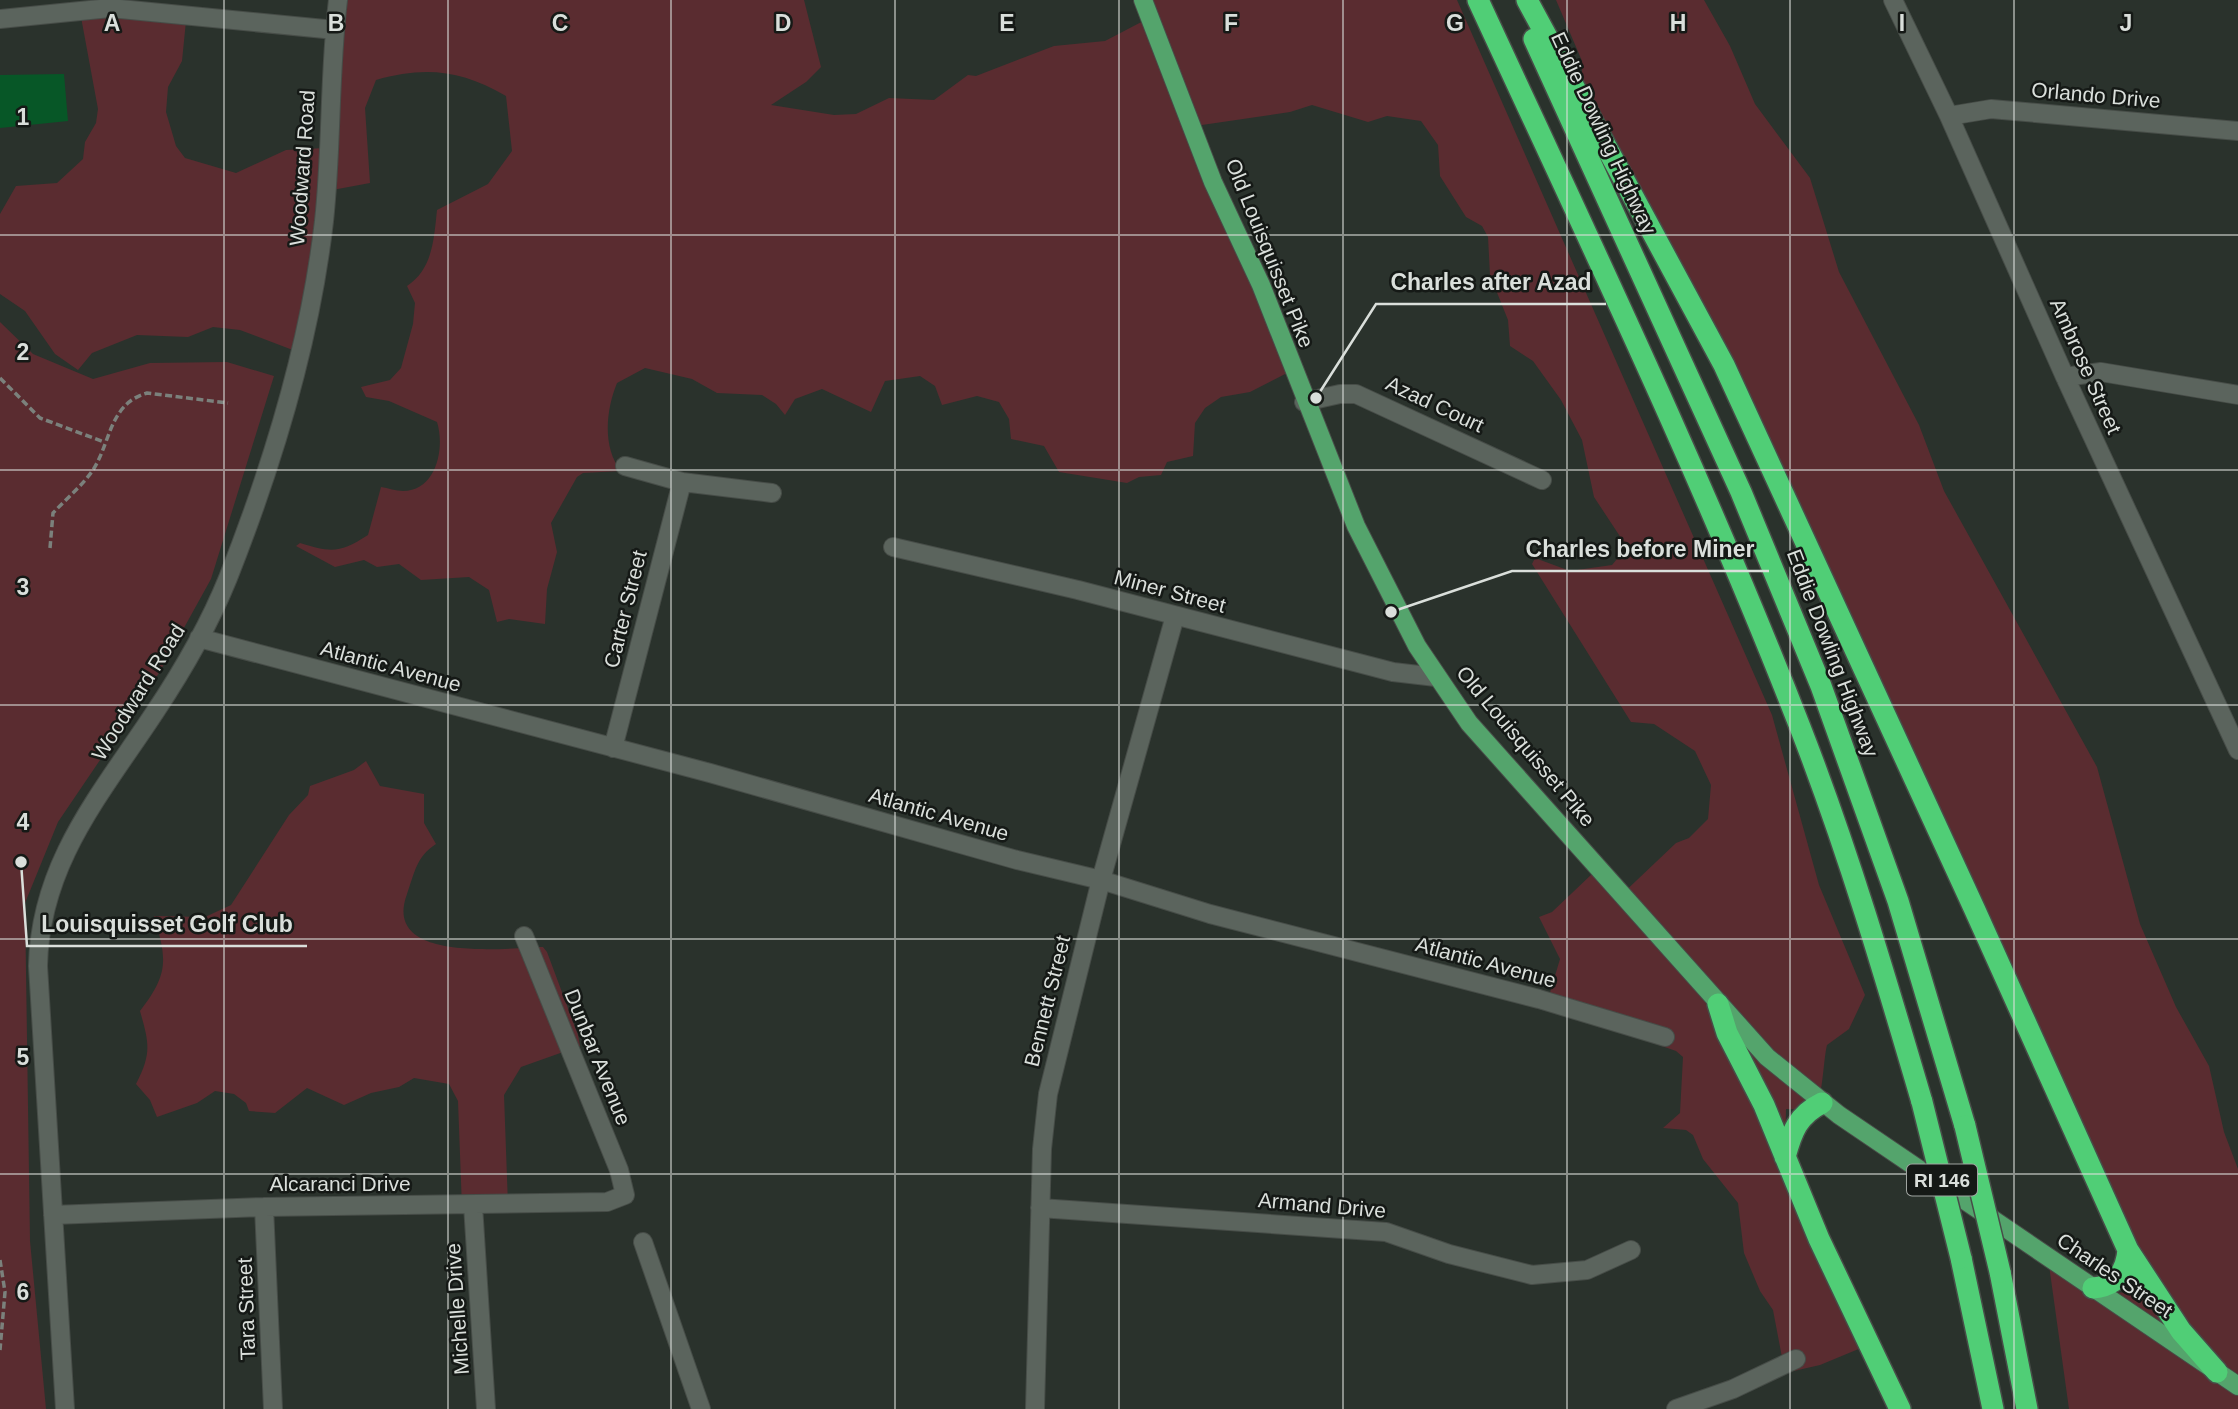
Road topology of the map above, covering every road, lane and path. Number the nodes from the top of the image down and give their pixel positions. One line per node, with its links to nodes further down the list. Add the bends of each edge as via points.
1 (338, 0): 8 (street, Woodward Road)
2 (1143, 0): 14 (main road, Old Louisquisset Pike, via 1213,182 1261,285)
3 (1478, 0): 56 (highway, RI 146, bridge, via 1633,338 1795,713 1859,890 1922,1102)
4 (1516, 0): 57 (highway, Eddie Dowling Highway / RI 146, bridge, via 1741,492 1821,686 1894,889 1965,1126)
5 (1527, 0): 42 (highway, via 1724,365)
6 (1893, 0): 9 (street, Ambrose Street)
7 (0, 19): 8 (street, via 110,8)
8 (335, 30): 24 (street, Woodward Road, via 324,221 291,393 243,538)
9 (1950, 116): 10 (street, Orlando Drive, via 1991,109); 11 (street, Ambrose Street)
10 (2238, 131)
11 (2065, 377): 13 (street, via 2101,372); 27 (street, Ambrose Street)
12 (0, 378): 16 (path, via 40,418)
13 (2238, 396)
14 (1304, 402): 18 (street, Azad Court, via 1356,394); 25 (main road, Old Louisquisset Pike, via 1356,526)
15 (228, 403): 16 (path, via 147,393 136,396 110,426)
16 (104, 442): 22 (path, via 84,483 52,513)
17 (625, 466): 19 (street)
18 (1542, 480)
19 (682, 482): 20 (street); 26 (street, Carter Street)
20 (772, 493)
21 (893, 547): 23 (street, Miner Street)
22 (50, 548)
23 (1175, 616): 25 (street, Miner Street, via 1393,672); 28 (street, Bennett Street)
24 (199, 638): 26 (street, Atlantic Avenue); 39 (street, Woodward Road, via 156,712 79,824 40,921 38,967)
25 (1436, 677): 30 (main road, Old Louisquisset Pike, via 1469,723)
26 (614, 748): 28 (street, Atlantic Avenue)
27 (2238, 750)
28 (1101, 880): 31 (street, Atlantic Avenue, via 1210,914); 38 (street, Bennett Street, via 1048,1094)
29 (524, 936): 34 (street, Dunbar Avenue)
30 (1718, 1004): 32 (main road, Old Louisquisset Pike, via 1767,1057); 33 (highway)
31 (1665, 1037)
32 (1822, 1102): 33 (highway, via 1799,1120); 35 (main road, Old Louisquisset Pike)
33 (1785, 1157): 55 (highway)
34 (625, 1195): 36 (street, Alcaranci Drive, via 607,1202)
35 (1966, 1202): 44 (main road, Charles Street)
36 (473, 1205): 37 (street, Alcaranci Drive); 51 (street, Michelle Drive)
37 (264, 1207): 39 (street, Alcaranci Drive); 50 (street, Tara Street)
38 (1040, 1208): 41 (street, Armand Drive, via 1386,1232 1532,1275 1587,1270); 53 (street, Bennett Street)
39 (53, 1215): 49 (street, Woodward Road)
40 (643, 1242): 52 (street)
41 (1631, 1250)
42 (2128, 1250): 44 (highway, via 2121,1275 2105,1287); 47 (highway, via 2181,1331)
43 (0, 1259): 45 (path, via 5,1315)
44 (2093, 1288): 47 (main road, Charles Street)
45 (0, 1350)
46 (1796, 1359): 54 (street)
47 (2217, 1372): 48 (main road, Charles Street)
48 (2238, 1386)
49 (65, 1409)
50 (273, 1409)
51 (486, 1409)
52 (701, 1409)
53 (1035, 1409)
54 (1676, 1409)
55 (1900, 1409)
56 (1993, 1409)
57 (2027, 1409)

